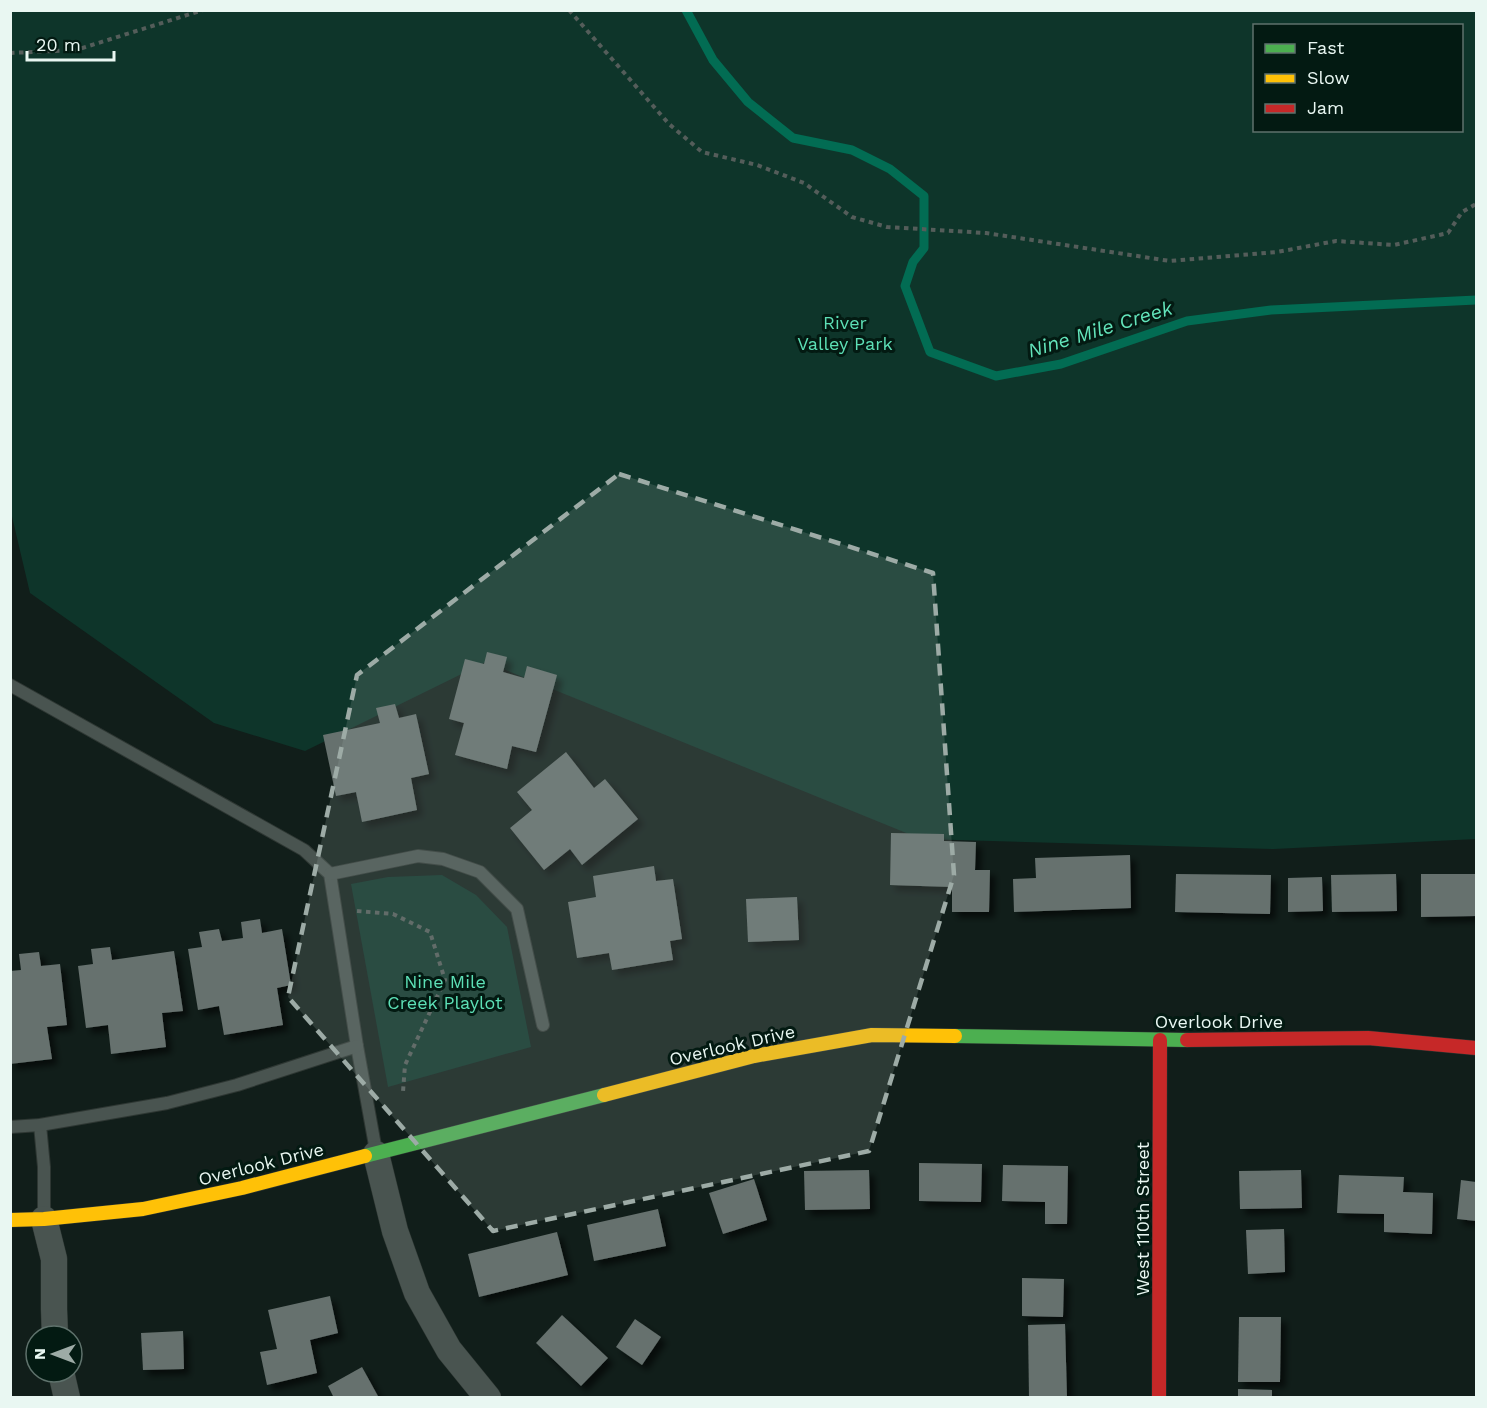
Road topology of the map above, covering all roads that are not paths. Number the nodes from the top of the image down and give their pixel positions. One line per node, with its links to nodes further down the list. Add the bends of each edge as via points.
1 (10, 685): 2 (lane, via 304,850)
2 (330, 874): 3 (lane, via 418,856 443,859 480,872 517,909); 5 (lane)
3 (543, 1025)
4 (1160, 1040): 6 (street, Overlook Drive, via 1368,1038); 9 (street, Overlook Drive, via 872,1035 754,1056); 14 (street, West 110th Street)
5 (357, 1046): 7 (lane, via 167,1103); 9 (lane)
6 (1476, 1048)
7 (40, 1125): 8 (lane); 10 (lane)
8 (10, 1126)
9 (376, 1154): 10 (street, Overlook Drive, via 143,1209); 13 (street, via 395,1231 417,1293 449,1350)
10 (44, 1219): 11 (street, Overlook Drive); 12 (street, via 54,1259)
11 (10, 1220)
12 (55, 1324)
13 (488, 1398)
14 (1159, 1398)

